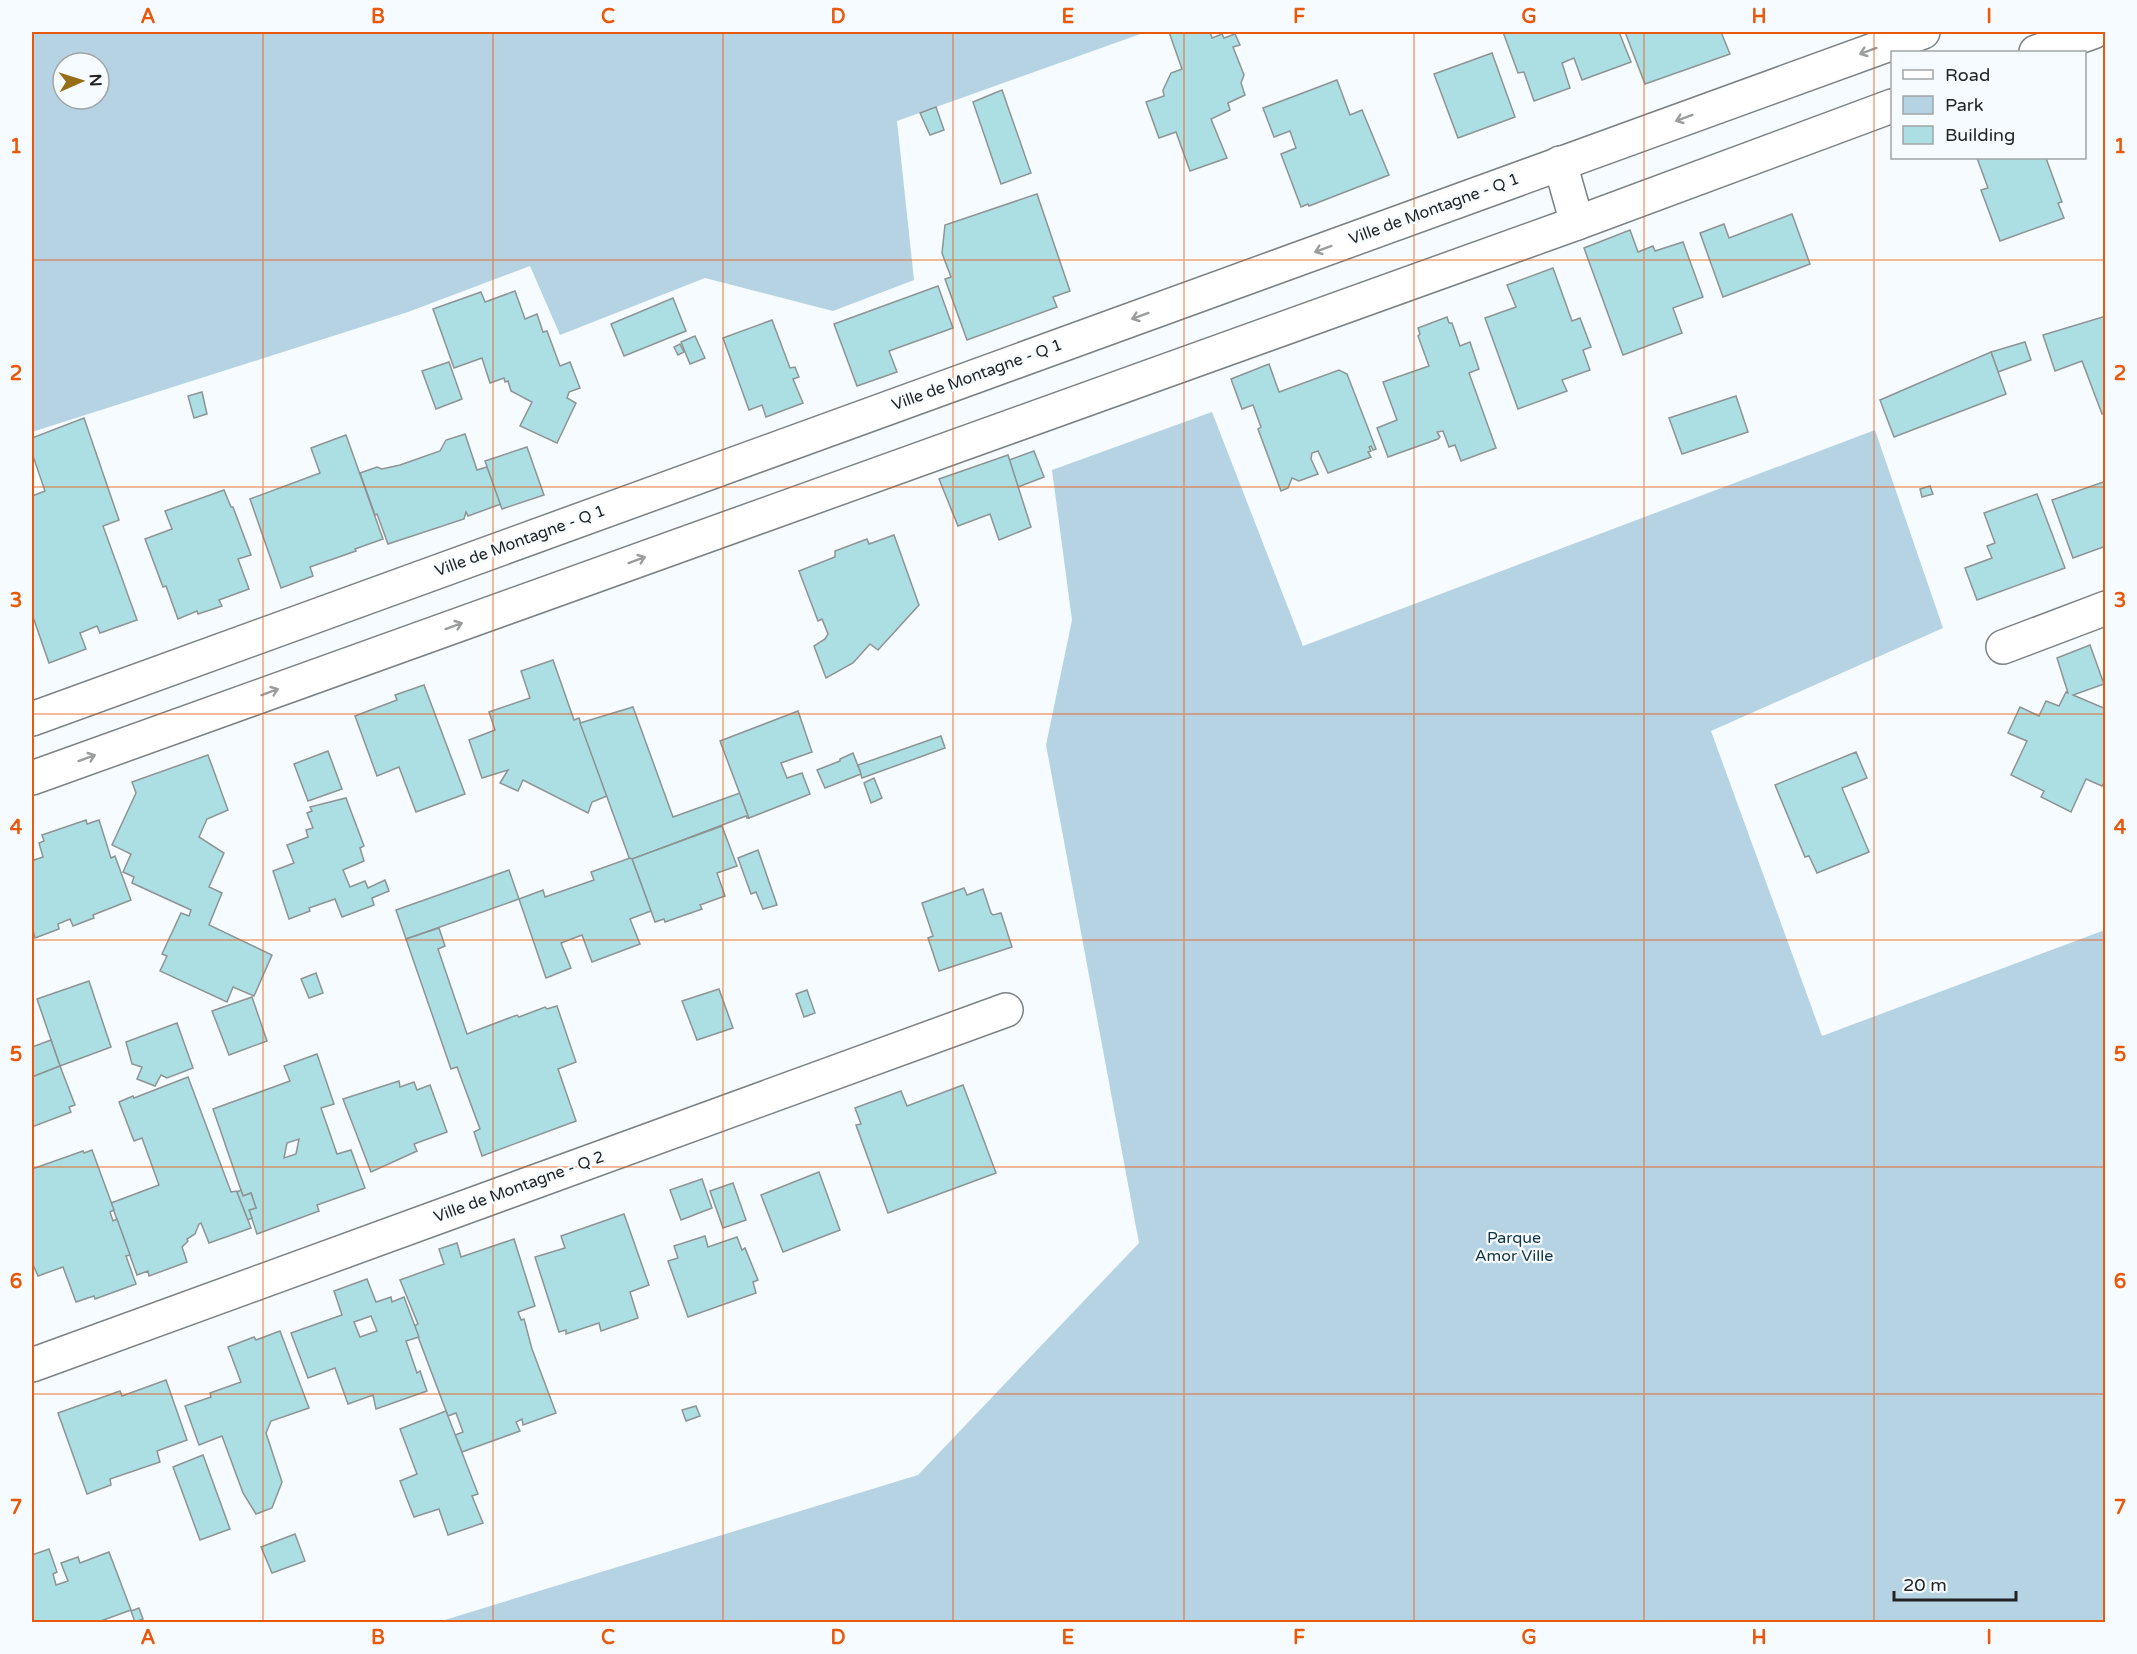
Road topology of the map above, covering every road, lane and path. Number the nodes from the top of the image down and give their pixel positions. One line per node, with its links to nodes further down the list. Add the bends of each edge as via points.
1 (1923, 32): 5 (street, Ville de Montagne - Q 1, one-way to 5)
2 (2093, 32): 3 (street)
3 (2039, 51)
4 (1891, 107): 6 (street)
5 (1560, 163): 6 (street); 9 (street, Ville de Montagne - Q 1, one-way to 9)
6 (1577, 223): 10 (street, one-way to 6)
7 (2106, 608): 8 (street)
8 (2003, 647)
9 (32, 718)
10 (32, 778)
11 (1006, 1010): 12 (street, Ville de Montagne - Q 2)
12 (32, 1365)

